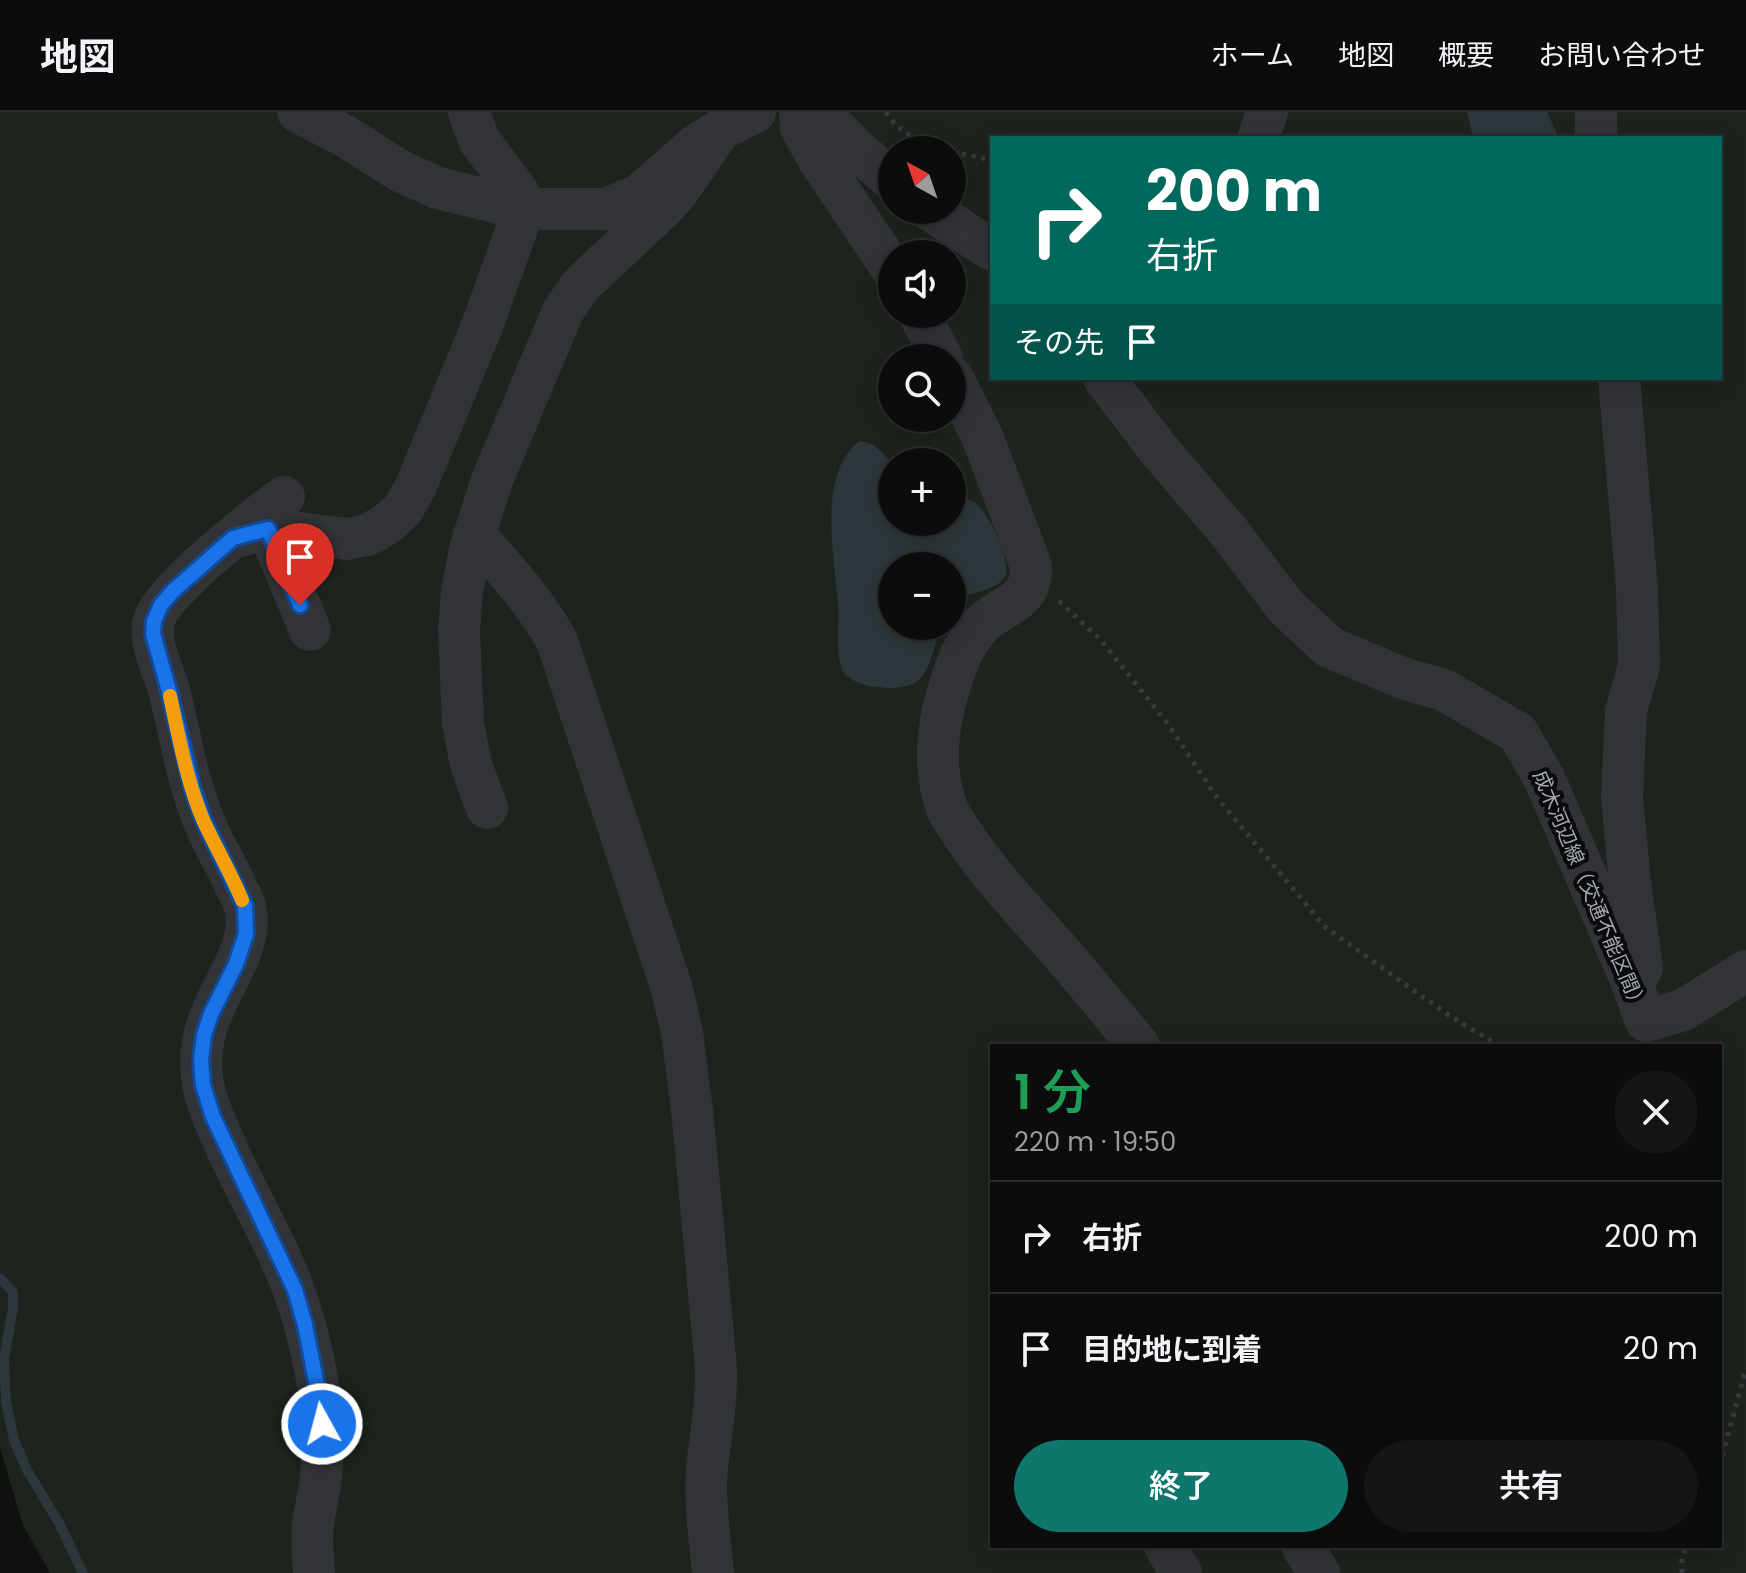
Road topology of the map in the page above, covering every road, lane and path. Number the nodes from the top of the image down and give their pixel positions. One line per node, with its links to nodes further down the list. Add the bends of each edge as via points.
1 (298, 112): 15 (lane, via 438,188)
2 (469, 112): 15 (lane, via 479,140 518,192)
3 (800, 112): 17 (lane, via 801,128 819,160)
4 (819, 112): 14 (lane)
5 (886, 112): 9 (path)
6 (1267, 112): 10 (lane)
7 (1596, 112): 11 (lane)
8 (737, 121): 15 (lane, via 695,146 639,195 606,209); 23 (lane, via 677,193 582,284 563,311)
9 (909, 136)
10 (1259, 136)
11 (1596, 136)
12 (966, 155): 13 (path)
13 (990, 160)
14 (878, 168)
15 (524, 209): 22 (lane, via 482,326 403,509 367,535 347,539)
16 (952, 224): 18 (lane)
17 (878, 248)
18 (990, 249)
19 (1106, 380): 28 (lane, 成木河辺線（交通不能区間）, via 1286,607 1329,647 1444,690 1518,733 1544,778)
20 (1619, 380): 28 (lane, via 1639,666 1626,711 1622,797 1642,967)
21 (966, 405): 24 (lane)
22 (262, 521): 25 (lane); 36 (lane, via 173,591 161,605 153,634 193,790 245,906 246,934 204,1035 203,1085 219,1131 295,1290 305,1325 322,1424)
23 (474, 534): 26 (lane, via 462,591 460,679 471,765); 37 (lane, via 523,590 557,641 682,1032 716,1368 707,1470)
24 (1031, 566): 29 (lane, via 1027,591 978,629 957,666 937,745 944,800 980,861); 30 (path, via 1045,588 1101,640 1218,799 1325,927)
25 (310, 630)
26 (487, 808)
27 (1746, 971): 28 (lane, 成木河辺線（交通不能区間）, via 1683,1010)
28 (1642, 1018)
29 (1137, 1044)
30 (1496, 1044)
31 (1746, 1368): 32 (path)
32 (1722, 1458)
33 (1166, 1548): 38 (lane)
34 (1303, 1548): 39 (lane)
35 (1685, 1548): 40 (path)
36 (314, 1573)
37 (713, 1573)
38 (1181, 1573)
39 (1319, 1573)
40 (1682, 1573)

